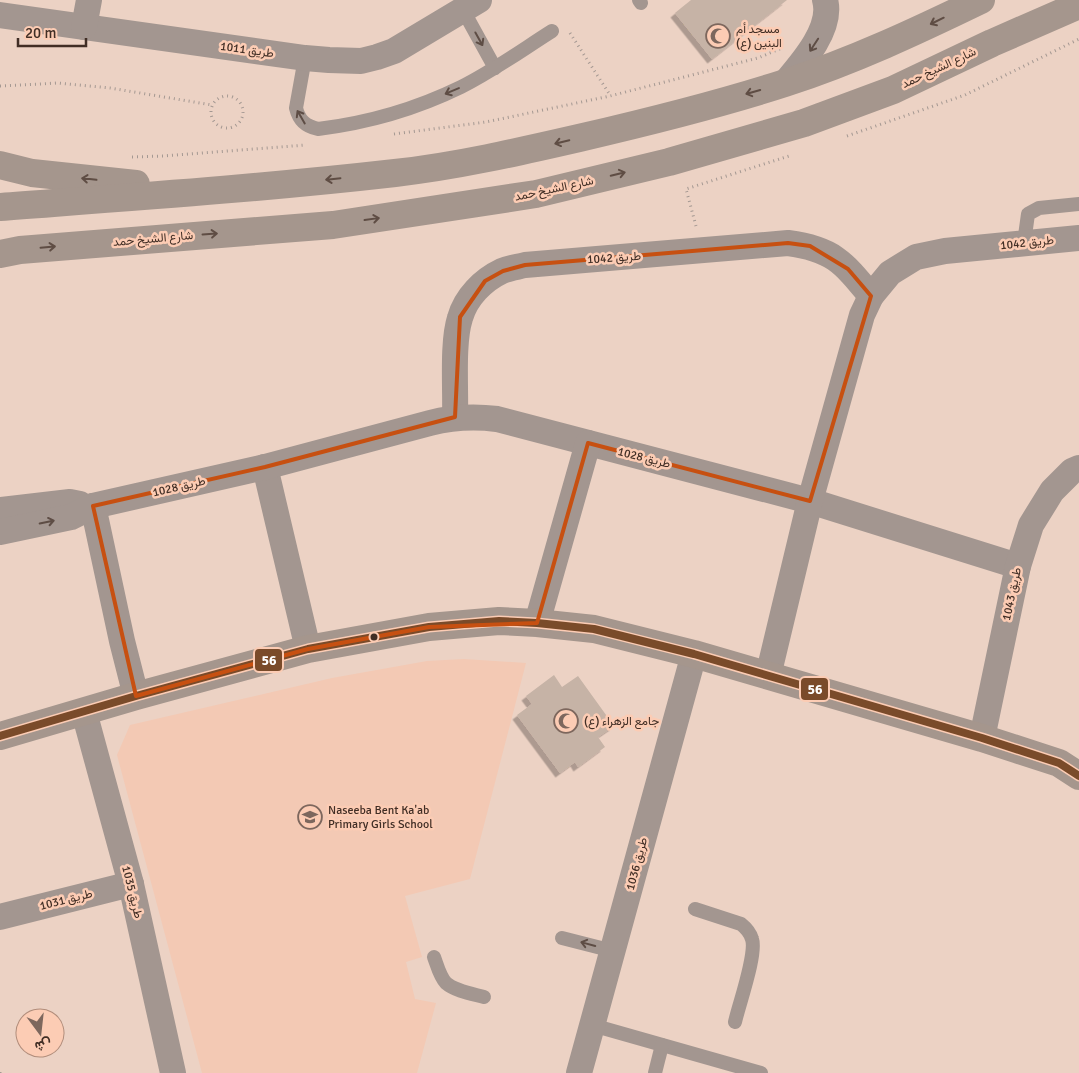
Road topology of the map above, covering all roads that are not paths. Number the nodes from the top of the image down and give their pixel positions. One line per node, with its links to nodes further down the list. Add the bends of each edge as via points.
1 (89, 0): 7 (street)
2 (826, 0): 11 (street, one-way to 11, via 820,37)
3 (981, 0): 11 (main road, one-way to 11, via 918,31)
4 (471, 5): 9 (street, طريق 1011, via 394,51 377,57 361,61); 10 (lane, one-way to 10)
5 (1076, 7): 18 (main road, شارع الشيخ حمد, one-way to 5, via 333,225 536,194 669,162 804,123 893,90)
6 (0, 15): 7 (street, طريق 1011)
7 (84, 27): 9 (street, طريق 1011)
8 (552, 31): 10 (lane)
9 (305, 58): 10 (lane, one-way to 9, via 414,107 376,119 318,129 303,123 296,108)
10 (495, 68)
11 (785, 83): 13 (main road, one-way to 13, via 666,118 523,151 396,173)
12 (0, 165): 13 (main road, one-way to 12, via 32,173)
13 (207, 192): 15 (main road)
14 (1079, 204): 17 (lane, via 1039,208 1028,214)
15 (0, 206)
16 (1079, 238): 17 (street, طريق 1042)
17 (1024, 243): 19 (street, طريق 1042, via 945,251 916,258 890,273)
18 (0, 254)
19 (870, 296): 20 (street, طريق 1042, via 848,269 831,255 810,246 788,243 525,265 504,271 484,281 460,317 456,339); 24 (street, طريق 1042)
20 (455, 417): 21 (street, طريق 1028, via 498,419); 22 (street, طريق 1028)
21 (588, 443): 24 (street, طريق 1028); 29 (street)
22 (265, 468): 25 (street, طريق 1028); 30 (street)
23 (1079, 468): 28 (street, طريق 1043, via 1052,492 1031,525)
24 (810, 501): 28 (street, طريق 1028); 32 (street, طريق 1042)
25 (92, 506): 26 (street, طريق 1028, via 70,502); 27 (street, طريق 1028, one-way to 25, via 71,517); 33 (street)
26 (0, 510)
27 (0, 532)
28 (1018, 566): 36 (street, طريق 1043)
29 (537, 623): 30 (main road, via 499,621 429,626); 31 (main road, via 594,629)
30 (308, 649): 33 (main road)
31 (694, 654): 32 (main road); 42 (street, طريق 1036)
32 (768, 676): 36 (main road)
33 (136, 696): 34 (main road)
34 (84, 712): 35 (main road); 38 (street, طريق 1035)
35 (0, 736)
36 (982, 738): 37 (main road, via 1059,763)
37 (1079, 776)
38 (131, 884): 40 (street, طريق 1031); 48 (street, طريق 1035)
39 (695, 909): 45 (lane, via 741,924 753,940 753,952)
40 (0, 917)
41 (562, 938): 42 (lane, one-way to 41)
42 (613, 951): 46 (street, طريق 1036)
43 (434, 957): 44 (lane, via 446,984)
44 (484, 997)
45 (734, 1022)
46 (592, 1025): 47 (lane); 49 (street, طريق 1036)
47 (662, 1045): 50 (lane); 51 (lane)
48 (173, 1073)
49 (579, 1073)
50 (655, 1073)
51 (761, 1073)

